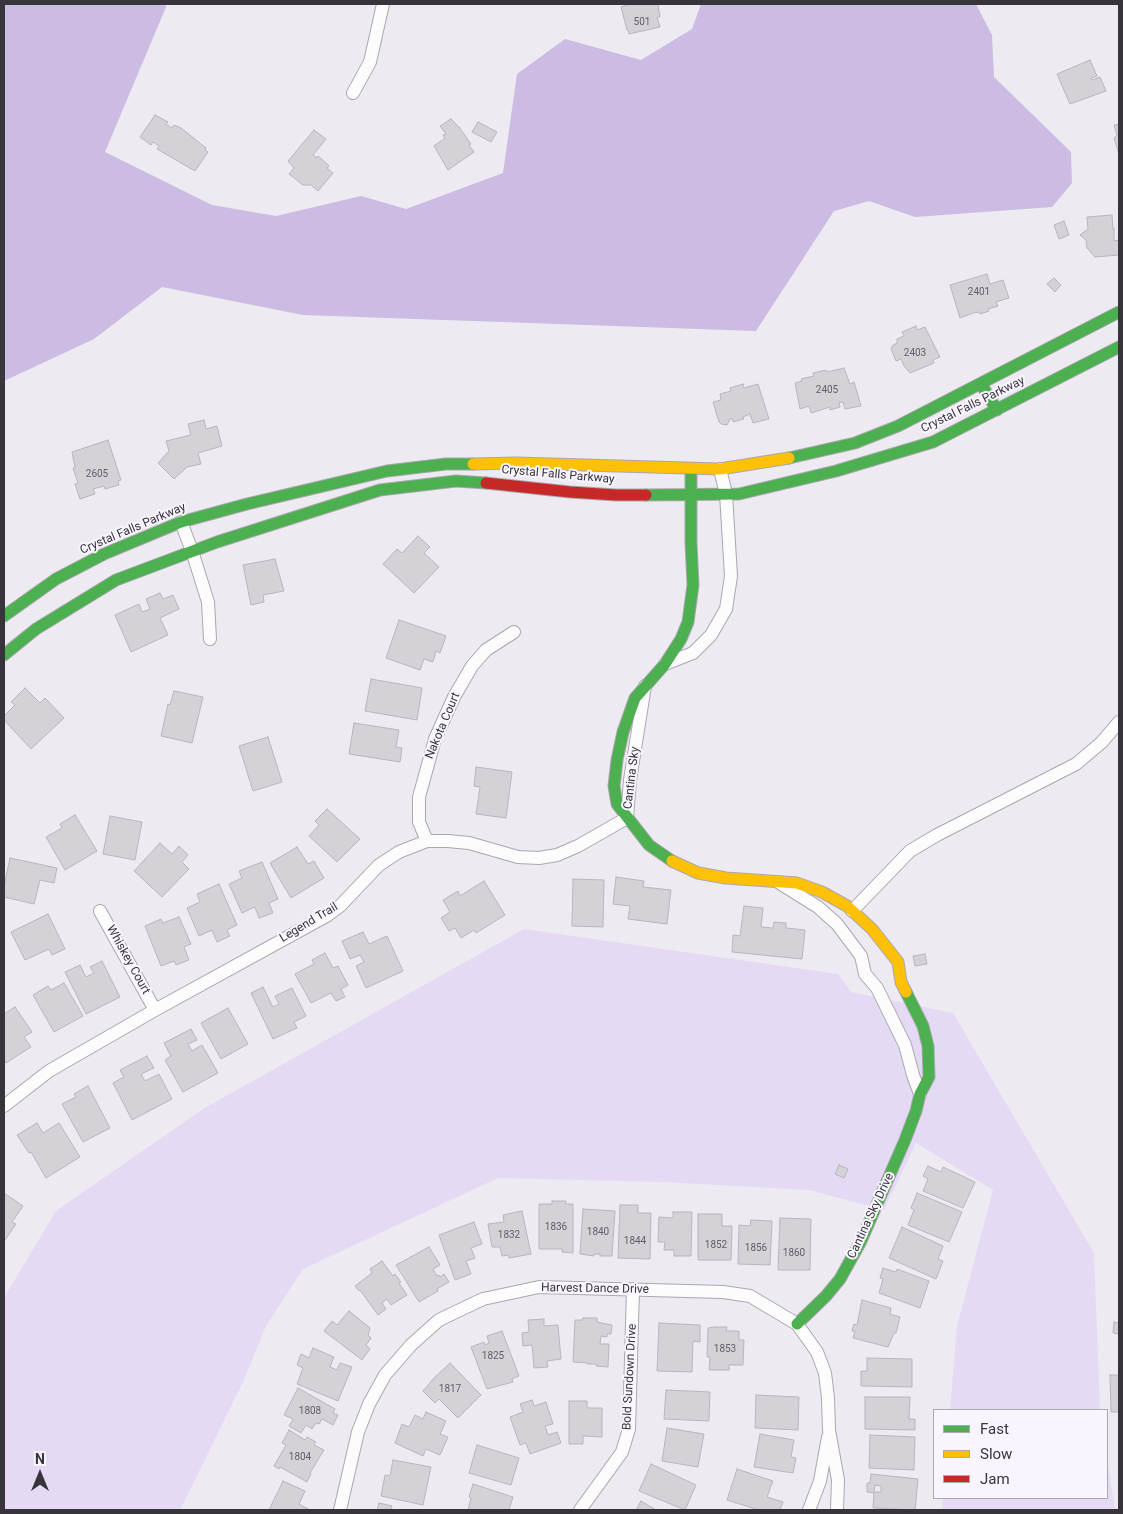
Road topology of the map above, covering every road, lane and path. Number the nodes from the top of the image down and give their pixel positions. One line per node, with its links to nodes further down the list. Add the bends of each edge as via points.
1 (383, 4): 2 (street, via 370,62)
2 (354, 93)
3 (1119, 312): 5 (street, Crystal Falls Parkway)
4 (1119, 347): 6 (street, Crystal Falls Parkway)
5 (981, 384): 6 (street); 8 (street, Crystal Falls Parkway, via 898,426 855,443 806,455)
6 (997, 410): 10 (street, Crystal Falls Parkway, via 933,442 836,472 739,494)
7 (691, 469): 8 (street, Crystal Falls Parkway); 9 (street, Cantina Sky); 11 (street, Crystal Falls Parkway, via 446,464 387,471)
8 (720, 469): 10 (street, Cantina Sky)
9 (691, 494): 10 (street, Crystal Falls Parkway); 12 (street, Crystal Falls Parkway, via 598,494 456,481 380,490); 17 (street, Cantina Sky, via 692,603 681,639)
10 (726, 494): 17 (street, Cantina Sky, via 731,576 726,609 711,635 693,653)
11 (181, 522): 12 (street); 13 (street, Crystal Falls Parkway, via 104,554 56,579)
12 (192, 551): 15 (street, via 208,602); 16 (street, Crystal Falls Parkway, via 116,580 36,629)
13 (4, 616)
14 (514, 632): 21 (street, Nakota Court, via 486,650 472,666 435,739 419,797 419,822)
15 (210, 639)
16 (4, 655)
17 (665, 664): 18 (street, Cantina Sky)
18 (645, 685): 20 (street, Cantina Sky)
19 (1119, 722): 24 (street, via 1076,764 910,851)
20 (627, 818): 21 (street, Legend Trail, via 578,846 557,855 538,858 518,857 469,844); 22 (street, Cantina Sky Drive, via 649,845 698,873)
21 (427, 842): 25 (street, Legend Trail, via 399,852 379,865 340,906 328,914)
22 (778, 882): 24 (street, Cantina Sky Drive, via 797,883 822,892); 26 (street, Cantina Sky Drive, via 818,906 837,924 861,956 865,974 877,988 905,1045)
23 (100, 911): 25 (street, Whiskey Court)
24 (852, 911): 26 (street, Cantina Sky Drive, via 872,929 898,962 901,982 923,1026 928,1046 929,1076)
25 (155, 1010): 27 (street, Legend Trail, via 49,1071)
26 (920, 1094): 29 (street, Cantina Sky Drive, via 905,1140 853,1258 826,1296)
27 (4, 1106)
28 (633, 1290): 29 (street, Harvest Dance Drive, via 723,1292 750,1296); 31 (street, Harvest Dance Drive, via 539,1287 483,1299 439,1320 385,1375 368,1404 358,1432); 32 (street, Bold Sundown Drive, via 629,1429 622,1452)
29 (797, 1324): 30 (street, Harvest Dance Drive, via 817,1352 825,1373)
30 (829, 1430): 33 (street, Harvest Dance Drive, via 820,1481); 34 (street, Harvest Dance Drive, via 838,1480)
31 (340, 1510)
32 (580, 1510)
33 (808, 1510)
34 (837, 1510)

